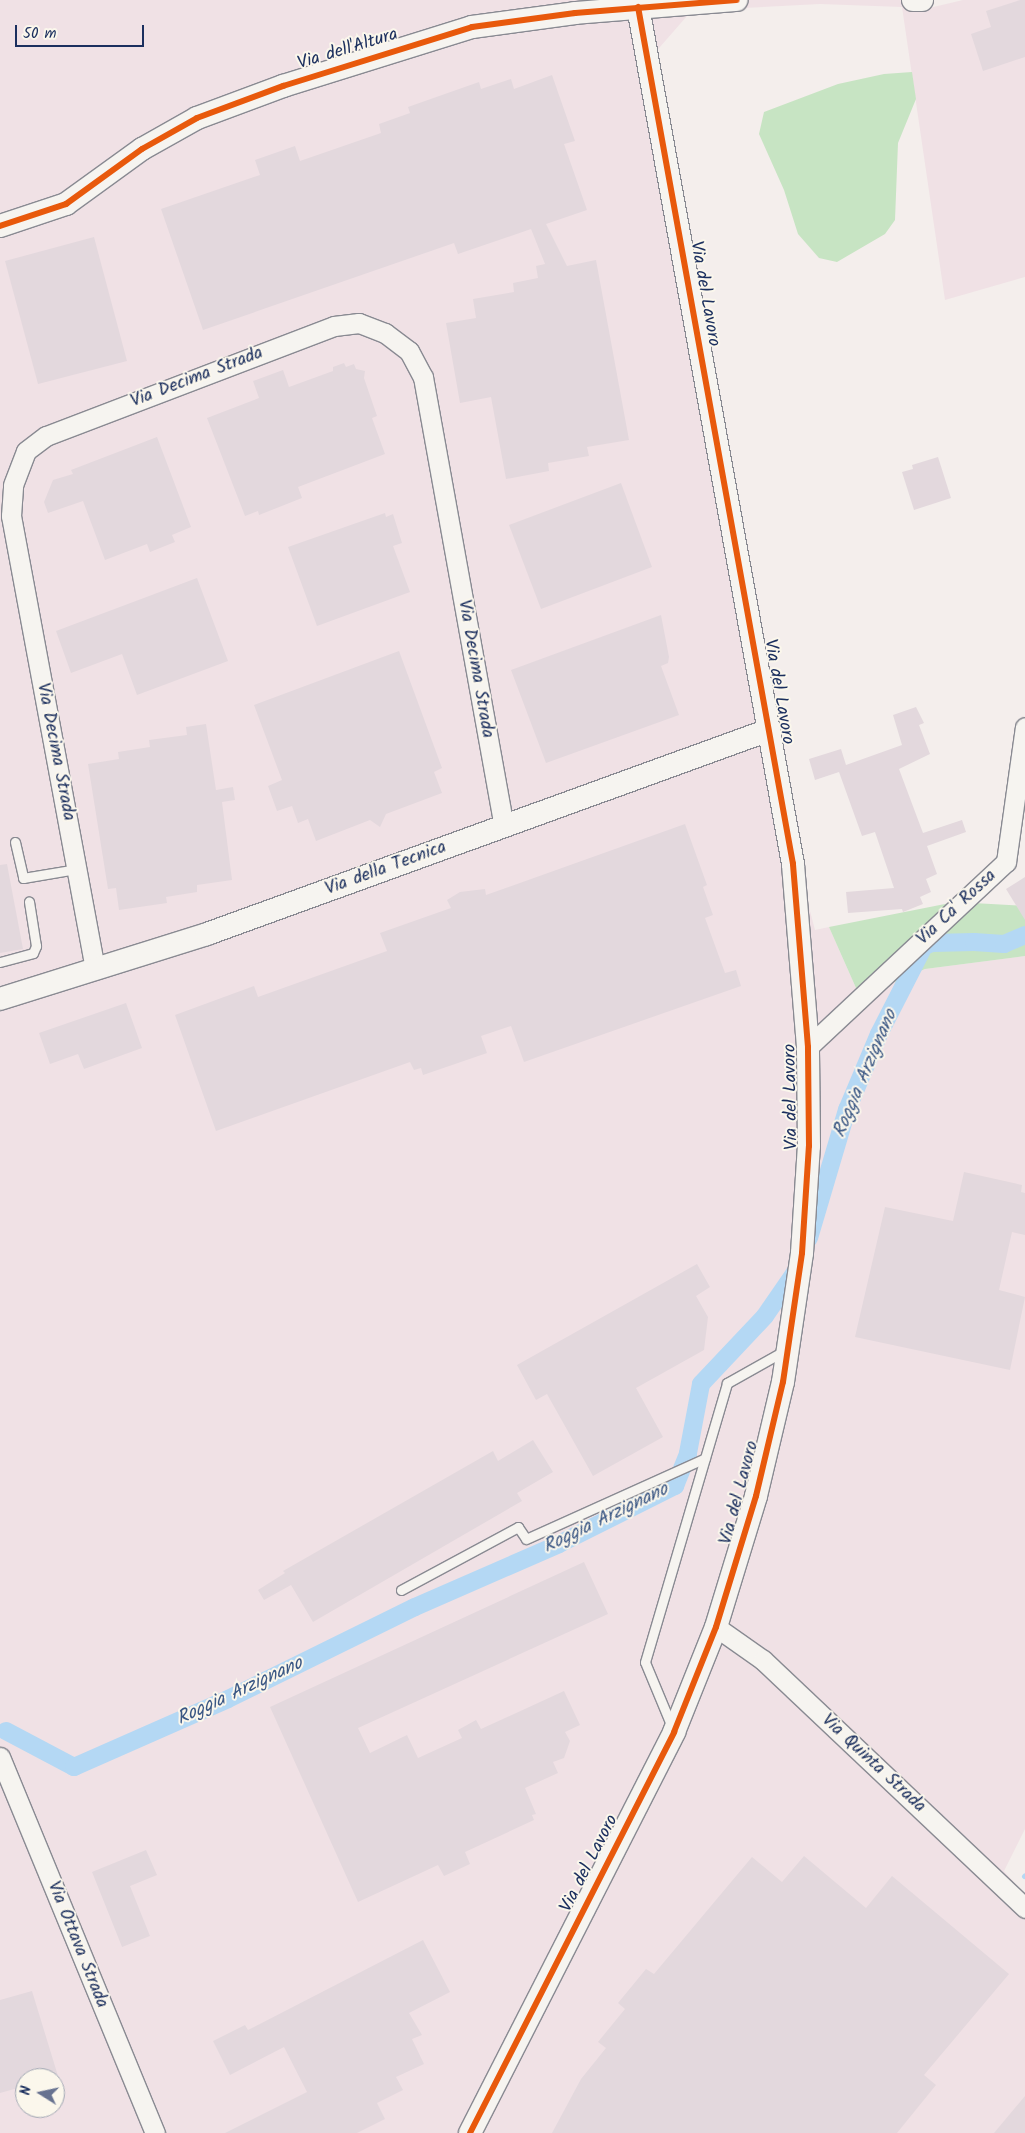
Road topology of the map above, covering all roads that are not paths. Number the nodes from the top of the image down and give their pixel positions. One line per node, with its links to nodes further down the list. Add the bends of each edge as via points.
1 (736, 0): 4 (street, Via dell'Altura)
2 (913, 0): 3 (street)
3 (922, 0)
4 (638, 7): 5 (street, Via dell'Altura, via 472,27 283,86 197,118 159,138 66,204); 7 (street, Via del Lavoro)
5 (0, 226)
6 (1025, 727): 15 (street, Via Ca' Rossa, via 1006,862)
7 (770, 730): 8 (street, Via della Tecnica); 15 (street, Via del Lavoro, via 793,864)
8 (504, 826): 10 (street, Via Decima Strada, via 423,377 408,351 385,333 359,323 334,326 55,433 26,451 13,485 11,516); 13 (street, Via della Tecnica, via 208,934)
9 (15, 842): 10 (lane, via 23,878)
10 (77, 869): 13 (street, Via Decima Strada)
11 (29, 902): 12 (lane, via 36,946 33,953)
12 (0, 962)
13 (96, 969): 14 (street, Via della Tecnica)
14 (0, 999)
15 (808, 1047): 16 (street, Via del Lavoro, via 809,1146 802,1253)
16 (788, 1349): 17 (lane, via 727,1383); 19 (street, Via del Lavoro, via 756,1496)
17 (705, 1458): 18 (lane, via 526,1539 518,1527); 20 (lane, via 645,1662)
18 (401, 1590)
19 (716, 1627): 20 (street, Via del Lavoro); 22 (street, Via Quinta Strada, via 764,1660)
20 (674, 1732): 24 (street, Via del Lavoro)
21 (0, 1757): 23 (street, Via Ottava Strada)
22 (1025, 1908)
23 (155, 2133)
24 (470, 2133)

